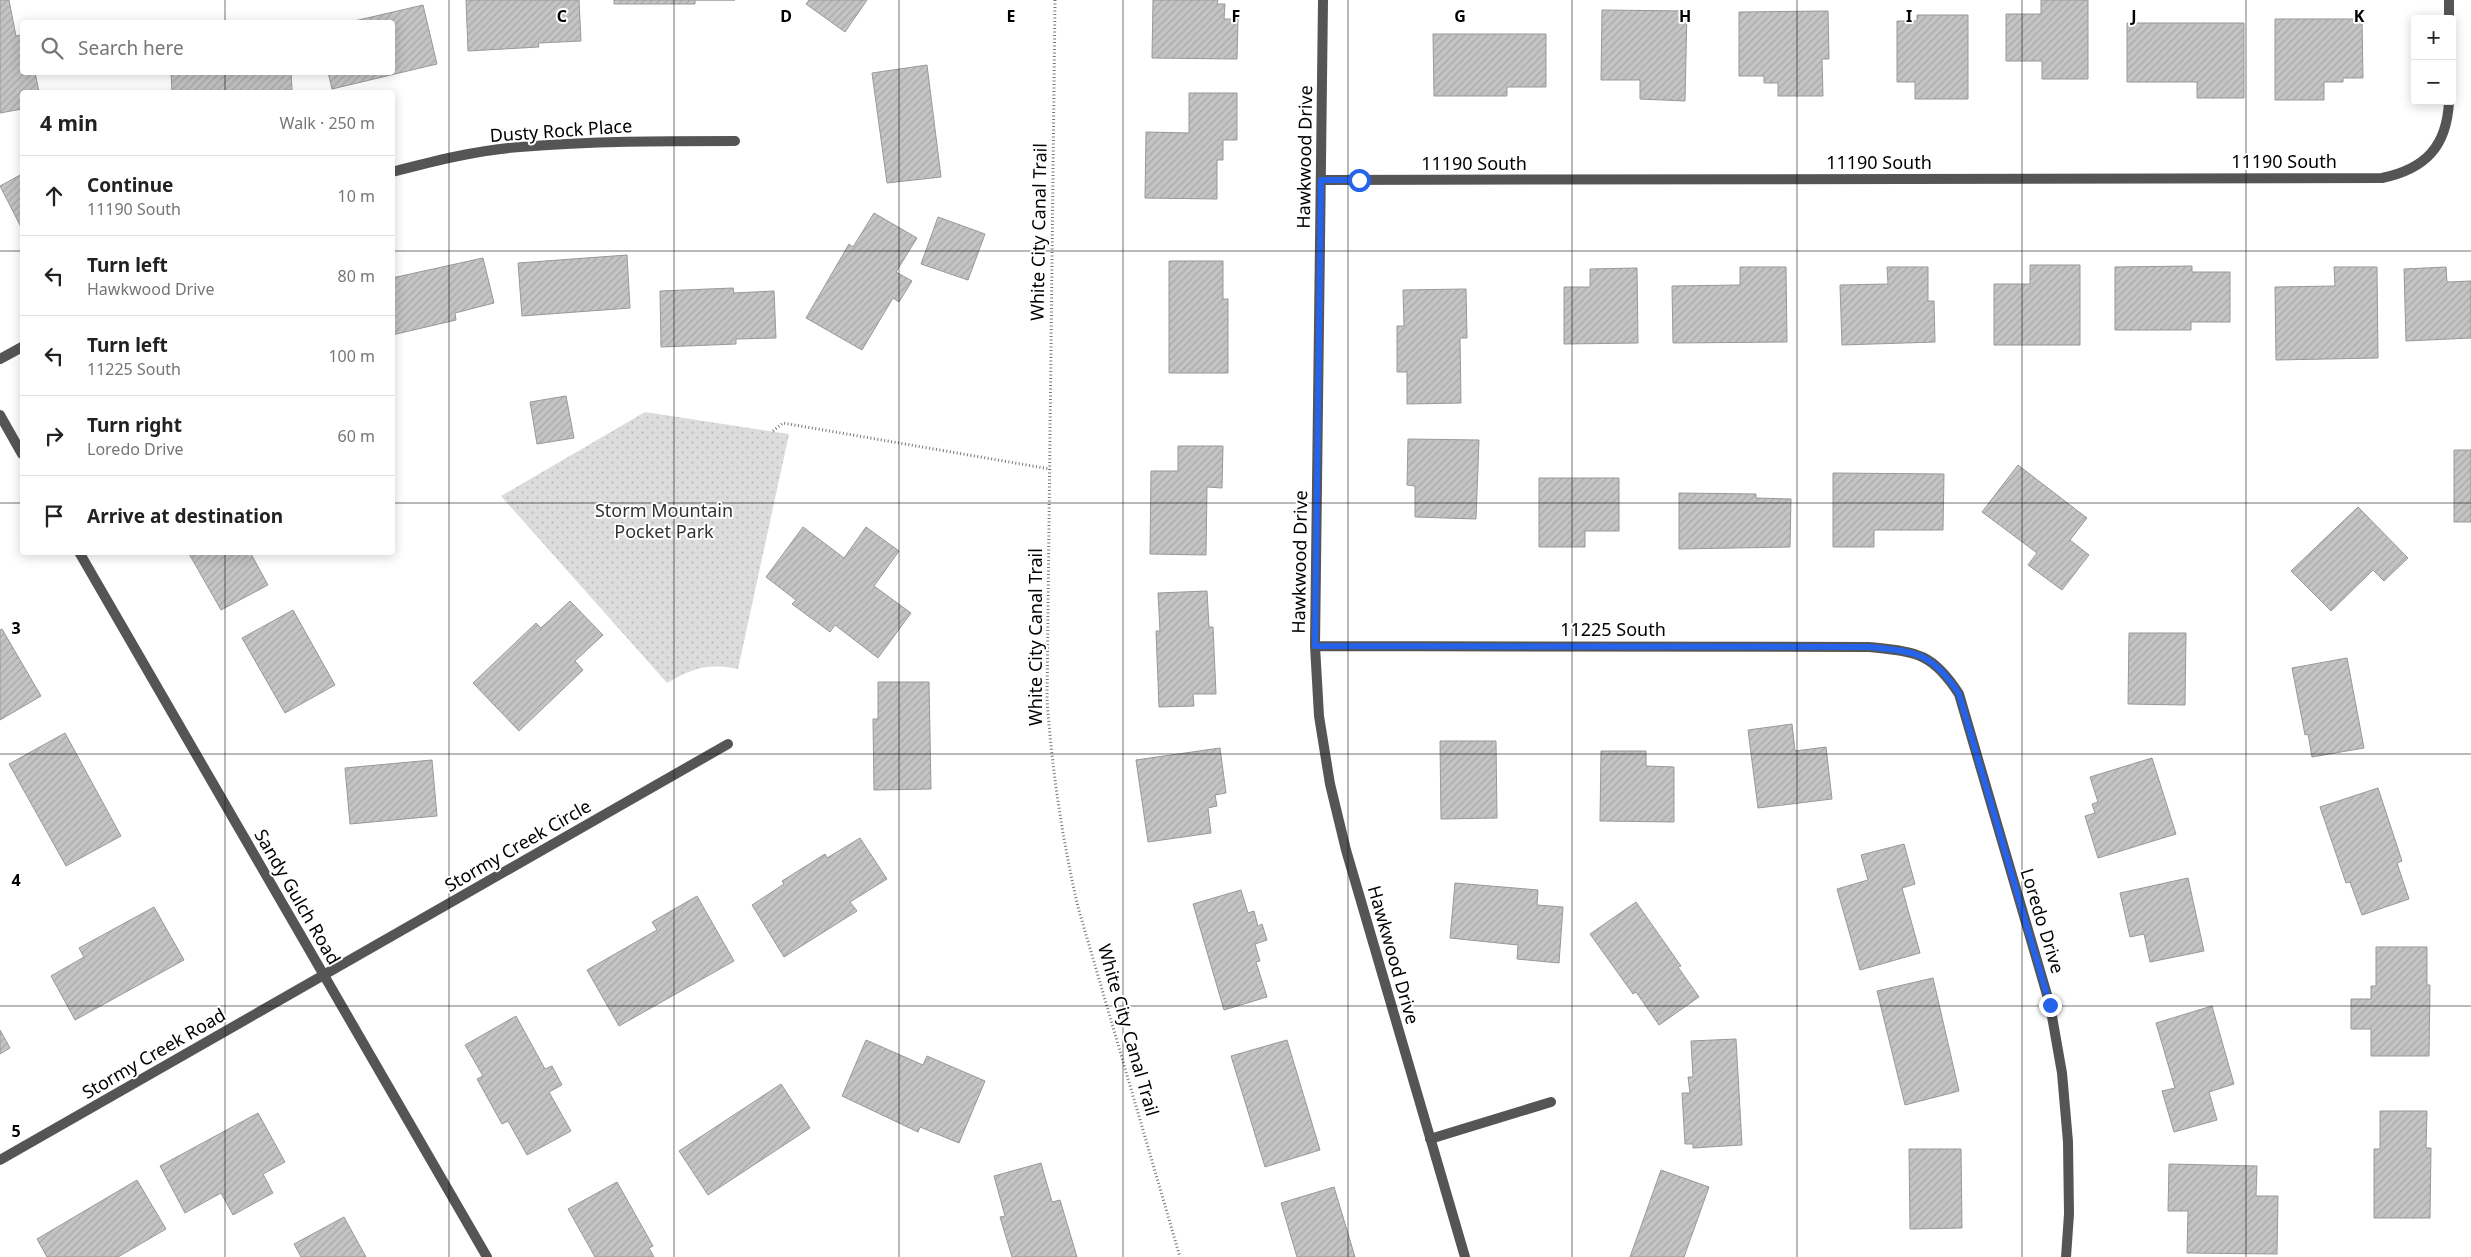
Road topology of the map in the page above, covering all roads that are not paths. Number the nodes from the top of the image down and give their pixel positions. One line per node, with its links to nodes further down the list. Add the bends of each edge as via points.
1 (1323, 0): 7 (street, Hawkwood Drive)
2 (2449, 0): 3 (street)
3 (2449, 15)
4 (2449, 105): 7 (street, 11190 South, via 2444,130 2432,154 2401,174 2382,178)
5 (735, 141): 6 (street, Dusty Rock Place, via 518,147)
6 (395, 171)
7 (1321, 180): 13 (street, Hawkwood Drive)
8 (20, 348): 9 (street)
9 (0, 359)
10 (0, 415): 11 (street)
11 (20, 450)
12 (81, 555): 16 (street, Sandy Gulch Road)
13 (1315, 646): 14 (street, 11225 South, via 1869,647); 18 (street, Hawkwood Drive, via 1319,716 1330,784)
14 (1911, 651): 22 (street, Loredo Drive, via 1946,675 1959,694 2050,1005 2062,1073 2068,1142)
15 (728, 744): 16 (street, Stormy Creek Circle)
16 (324, 975): 19 (street, Stormy Creek Road); 20 (street, Sandy Gulch Road)
17 (1552, 1102): 18 (street)
18 (1430, 1139): 21 (street, Hawkwood Drive)
19 (0, 1160)
20 (487, 1257)
21 (1465, 1257)
22 (2066, 1257)

